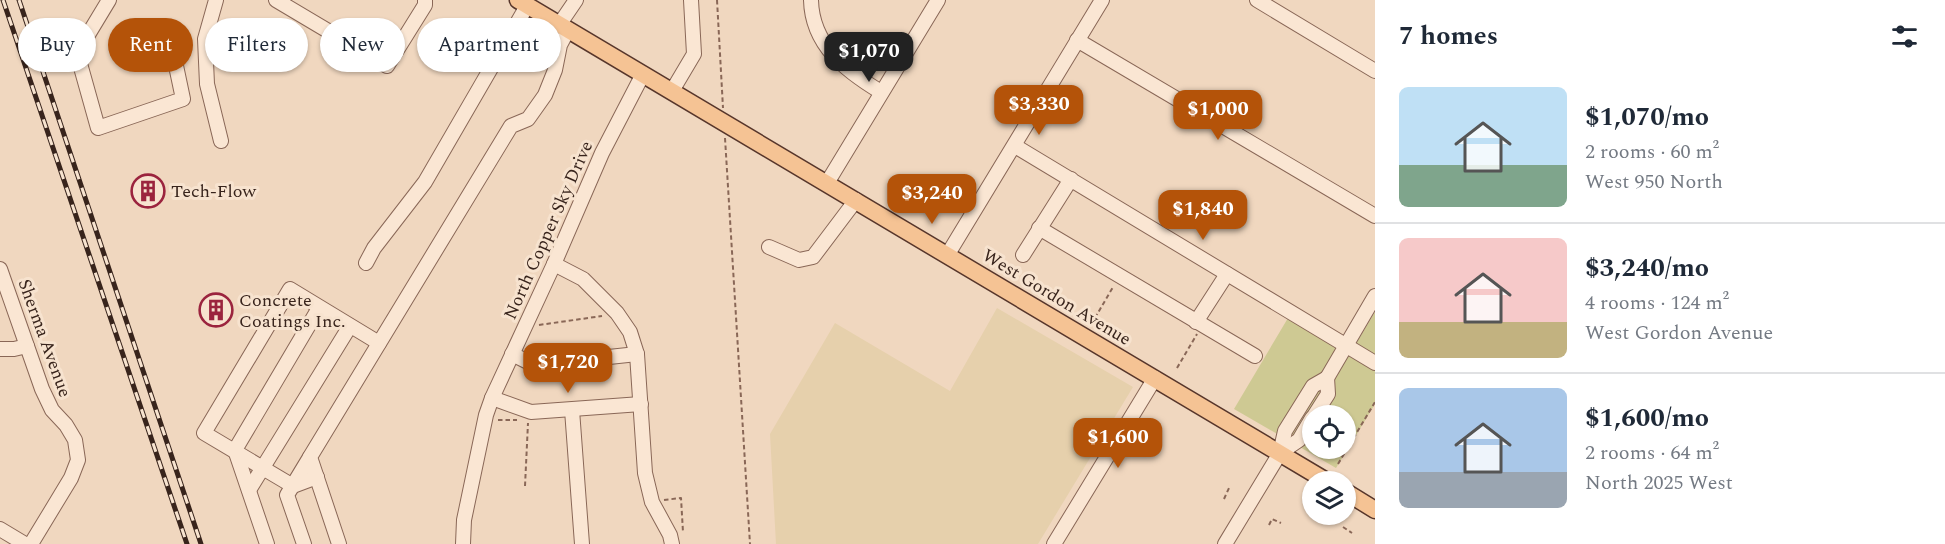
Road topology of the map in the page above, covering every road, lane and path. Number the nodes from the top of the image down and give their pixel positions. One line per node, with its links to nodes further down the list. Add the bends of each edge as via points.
1 (109, 0): 16 (street, via 77,53 98,128 183,99)
2 (216, 0): 21 (street, via 205,39 207,84)
3 (276, 0): 4 (street, via 387,66)
4 (425, 0)
5 (576, 0): 13 (street)
6 (692, 0): 18 (street, via 694,54)
7 (717, 0): 20 (path)
8 (811, 0): 19 (street, via 811,12 824,45 850,72)
9 (938, 0): 19 (street)
10 (1102, 0): 14 (street)
11 (1257, 0): 15 (street)
12 (522, 3): 13 (main road, West Gordon Avenue); 32 (street, via 425,182)
13 (563, 28): 17 (main road, West Gordon Avenue); 44 (street, via 555,70 545,95 528,119 511,126)
14 (1077, 40): 23 (street); 27 (street)
15 (1375, 70)
16 (177, 72)
17 (643, 74): 18 (main road, West Gordon Avenue); 33 (street, North Copper Sky Drive, via 602,153)
18 (672, 91): 25 (main road, West Gordon Avenue)
19 (882, 92): 25 (street)
20 (723, 104)
21 (221, 141)
22 (726, 141): 93 (path)
23 (1015, 146): 24 (street); 30 (street)
24 (1071, 179): 28 (street); 35 (street)
25 (827, 183): 26 (main road, West Gordon Avenue)
26 (856, 200): 29 (street, via 813,257 799,260); 30 (main road, West Gordon Avenue)
27 (1375, 216)
28 (1039, 228): 31 (street); 43 (street)
29 (769, 247)
30 (948, 254): 53 (main road, West Gordon Avenue)
31 (1023, 255)
32 (366, 263)
33 (554, 264): 48 (street, North Copper Sky Drive); 49 (street, via 583,279 617,313 630,332)
34 (0, 269): 46 (street, Sherma Avenue)
35 (1227, 274): 43 (street); 45 (street)
36 (1116, 282): 40 (path)
37 (1375, 296): 45 (street)
38 (319, 308): 41 (street); 64 (street); 64 (street, via 290,289 204,433)
39 (604, 315): 42 (path)
40 (1095, 318)
41 (350, 326): 44 (street); 68 (street)
42 (537, 326)
43 (1197, 327): 50 (street); 52 (path)
44 (379, 343): 66 (street)
45 (1346, 345): 51 (street); 54 (street)
46 (27, 346): 47 (street); 86 (street, Sherma Avenue, via 52,410 75,440 78,460)
47 (0, 349)
48 (512, 354): 49 (street, via 534,365); 55 (street, North Copper Sky Drive)
49 (637, 354): 57 (street)
50 (1255, 356)
51 (1375, 363)
52 (1176, 368)
53 (1155, 378): 65 (main road, West Gordon Avenue); 94 (street)
54 (1327, 378): 58 (street, via 1328,394); 65 (street, via 1313,386 1285,431)
55 (492, 398): 59 (street, via 531,412); 90 (street, North Copper Sky Drive, via 464,520)
56 (1375, 402): 67 (path)
57 (641, 404): 59 (street); 92 (street, via 645,473 652,502)
58 (1321, 405)
59 (572, 410): 91 (street)
60 (498, 420): 61 (path)
61 (518, 420)
62 (529, 420): 72 (path)
63 (1302, 435): 65 (street)
64 (235, 450): 68 (street); 74 (street)
65 (1280, 453): 69 (main road, West Gordon Avenue); 95 (street)
66 (310, 458): 70 (street); 71 (street)
67 (1338, 464)
68 (263, 468): 71 (street); 74 (street)
69 (1310, 471)
70 (317, 477): 71 (street); 89 (street)
71 (292, 486): 88 (street, via 287,495)
72 (525, 486)
73 (1229, 488): 76 (path)
74 (249, 490): 87 (street)
75 (1356, 498): 78 (main road)
76 (1224, 499)
77 (661, 500): 83 (path, via 681,498)
78 (1375, 510)
79 (1281, 523): 80 (path, via 1272,519)
80 (1269, 525)
81 (1343, 527): 84 (path)
82 (0, 529): 85 (street)
83 (682, 532)
84 (1352, 533)
85 (25, 544)
86 (31, 544)
87 (267, 544)
88 (304, 544)
89 (339, 544)
90 (463, 544)
91 (582, 544)
92 (672, 544)
93 (750, 544)
94 (1054, 544)
95 (1225, 544)

